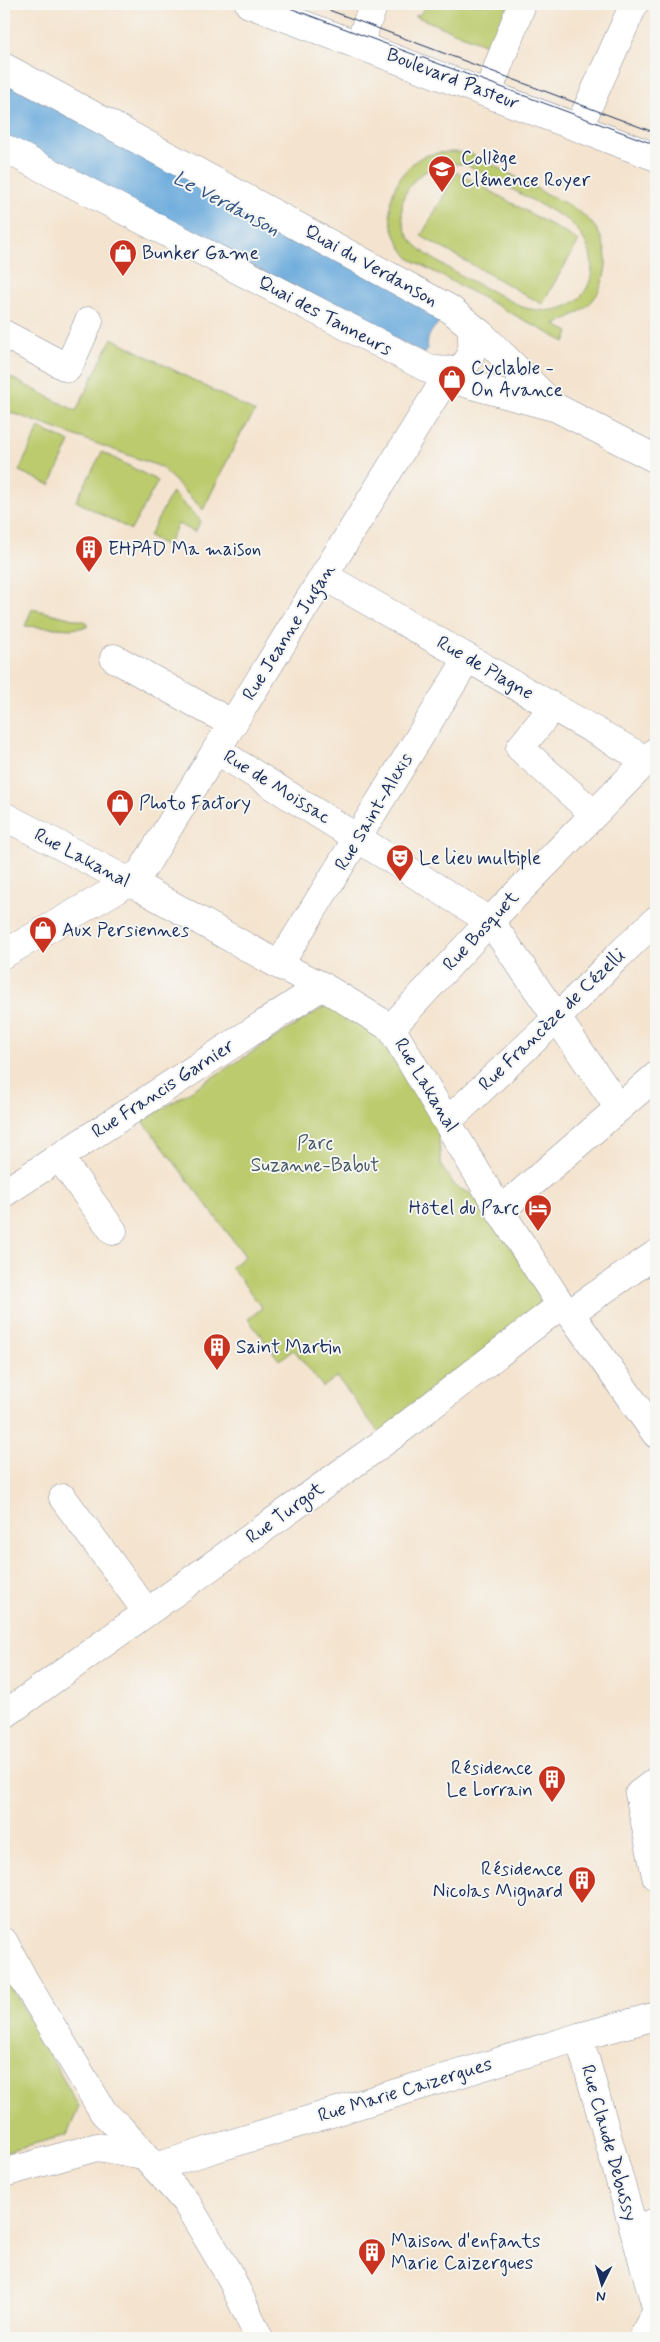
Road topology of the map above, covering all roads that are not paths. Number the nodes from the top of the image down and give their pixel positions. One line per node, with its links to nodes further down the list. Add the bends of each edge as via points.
1 (249, 4): 5 (street, Boulevard Pasteur)
2 (374, 4): 5 (street)
3 (522, 4): 7 (street)
4 (634, 4): 8 (street)
5 (359, 44): 7 (street, Boulevard Pasteur)
6 (4, 68): 12 (street, Quai du Verdanson, via 450,309)
7 (488, 92): 8 (street, Boulevard Pasteur)
8 (579, 127): 10 (street, Boulevard Pasteur)
9 (4, 148): 14 (street, Quai des Tanneurs)
10 (656, 157)
11 (89, 321): 13 (street, via 68,368)
12 (471, 327): 14 (street, via 471,348 463,366); 15 (street, Quai du Verdanson)
13 (4, 334)
14 (436, 373): 15 (street, Quai des Tanneurs); 17 (street, Rue Jeanne Jugan)
15 (557, 408): 16 (street, Quai des Tanneurs)
16 (656, 459)
17 (324, 576): 19 (street, Rue de Plagne); 21 (street, Rue Jeanne Jugan)
18 (114, 658): 21 (street)
19 (468, 658): 20 (street, Rue de Plagne); 26 (street, Rue Saint-Alexis)
20 (553, 707): 23 (street, Rue de Plagne); 24 (street, via 520,748)
21 (232, 724): 22 (street, Rue Jeanne Jugan)
22 (216, 750): 26 (street, Rue de Moissac); 27 (street, Rue Jeanne Jugan, via 141,872)
23 (651, 756): 24 (street, Rue Bosquet)
24 (593, 813): 29 (street, Rue Bosquet)
25 (4, 816): 27 (street, Rue Lakanal)
26 (358, 838): 29 (street, Rue de Moissac); 31 (street, Rue Saint-Alexis)
27 (128, 882): 30 (street, Rue Jeanne Jugan); 31 (street, Rue Lakanal)
28 (656, 920): 33 (street, Rue Francèze de Cézelli)
29 (490, 921): 33 (street); 34 (street, Rue Bosquet)
30 (4, 954)
31 (279, 965): 32 (street, Rue Lakanal)
32 (322, 986): 34 (street, Rue Lakanal); 38 (street, Rue Francis Garnier)
33 (556, 1019): 36 (street); 37 (street, Rue Francèze de Cézelli)
34 (391, 1028): 37 (street, Rue Lakanal)
35 (656, 1076): 36 (street)
36 (619, 1108): 40 (street)
37 (446, 1119): 40 (street, Rue Lakanal)
38 (58, 1157): 39 (street, Rue Francis Garnier); 41 (street)
39 (4, 1193)
40 (500, 1210): 43 (street, Rue Lakanal)
41 (113, 1232)
42 (656, 1254): 43 (street, Rue Turgot)
43 (566, 1309): 44 (street, Rue Lakanal); 46 (street, Rue Turgot)
44 (656, 1434)
45 (63, 1498): 46 (street)
46 (147, 1612): 47 (street, Rue Turgot)
47 (4, 1714)
48 (656, 1781): 49 (street, via 639,1794)
49 (652, 1829): 50 (street)
50 (656, 1876)
51 (4, 1942): 54 (street)
52 (656, 2016): 53 (street, Rue Marie Caizergues)
53 (579, 2037): 56 (street, Rue Marie Caizergues); 58 (street, Rue Claude Debussy)
54 (104, 2113): 55 (street); 56 (street)
55 (97, 2147): 56 (street); 57 (street)
56 (149, 2161): 60 (street, via 186,2202 230,2276)
57 (4, 2173)
58 (645, 2225): 59 (street, Rue Claude Debussy)
59 (656, 2307)
60 (259, 2338)

